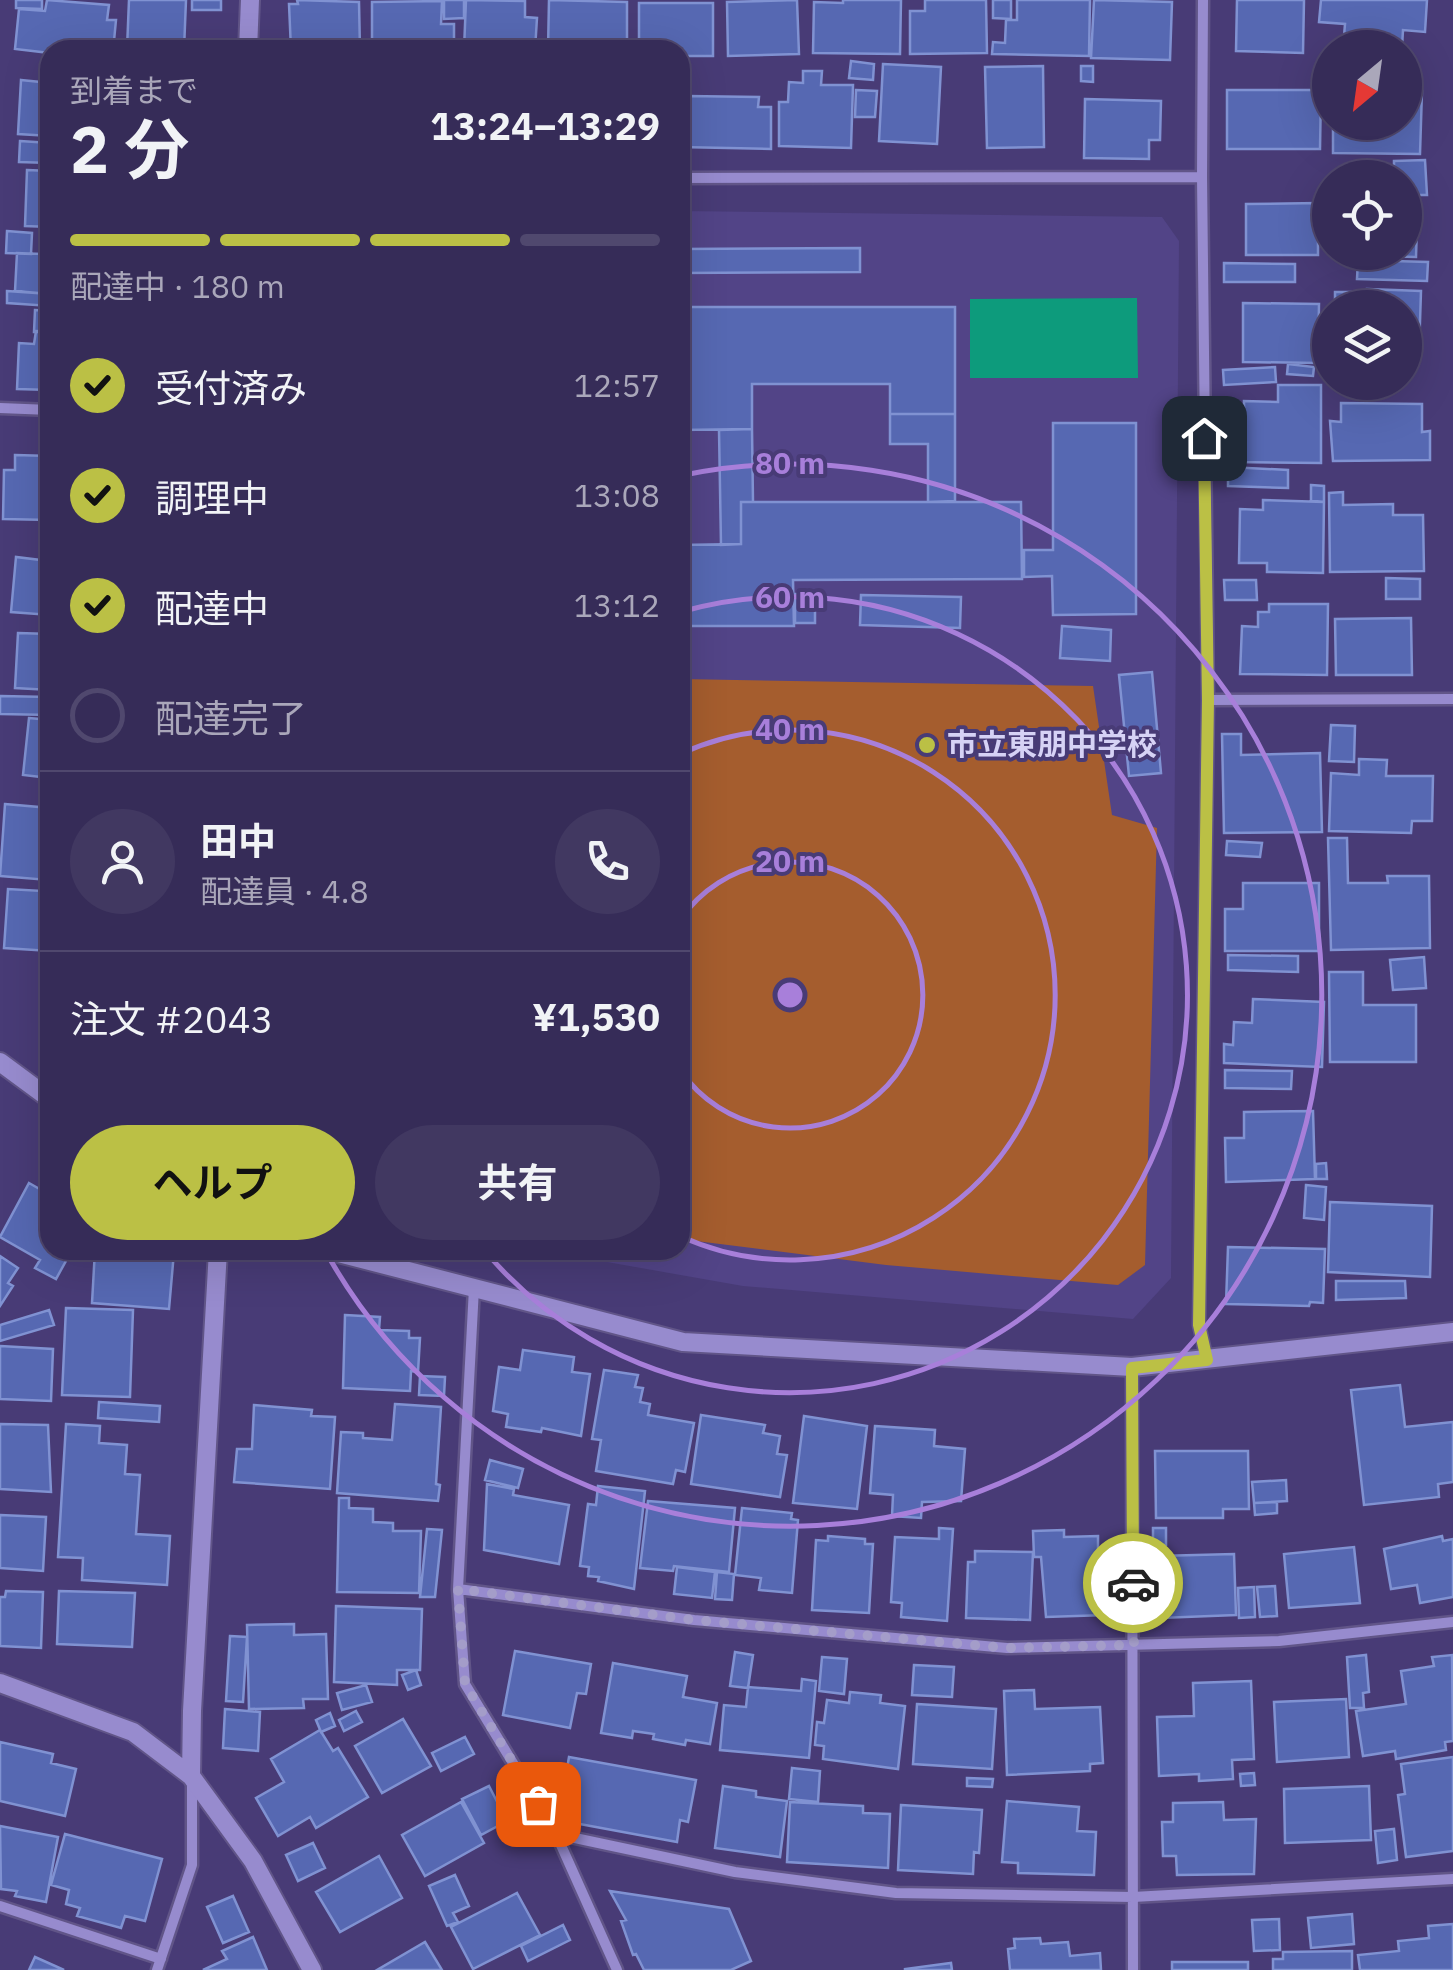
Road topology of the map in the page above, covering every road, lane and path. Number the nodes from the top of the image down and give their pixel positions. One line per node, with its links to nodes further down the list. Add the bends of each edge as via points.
1 (250, 0): 3 (street)
2 (1203, 0): 4 (street)
3 (248, 40)
4 (1202, 177): 5 (street); 9 (street)
5 (690, 178)
6 (0, 408): 7 (street)
7 (40, 410)
8 (1453, 698): 9 (street)
9 (1208, 700): 16 (street, via 1199,1325)
10 (0, 1062): 11 (street)
11 (40, 1091)
12 (217, 1260): 22 (street)
13 (366, 1260): 14 (street)
14 (474, 1288): 17 (street, via 683,1342); 18 (street)
15 (1453, 1332): 16 (street)
16 (1207, 1360): 17 (street)
17 (1132, 1368): 20 (street)
18 (458, 1589): 20 (street, via 694,1620 1007,1648); 23 (street, via 465,1684)
19 (1453, 1622): 20 (street, via 1280,1641)
20 (1134, 1645): 25 (street)
21 (0, 1683): 22 (street, via 133,1732)
22 (191, 1776): 27 (street, via 192,1865); 28 (street, via 253,1861)
23 (556, 1834): 25 (street, via 736,1872 896,1892); 29 (street)
24 (1453, 1879): 25 (street)
25 (1132, 1897): 30 (street)
26 (0, 1906): 27 (street)
27 (158, 1965)
28 (312, 1970)
29 (617, 1970)
30 (1133, 1970)

